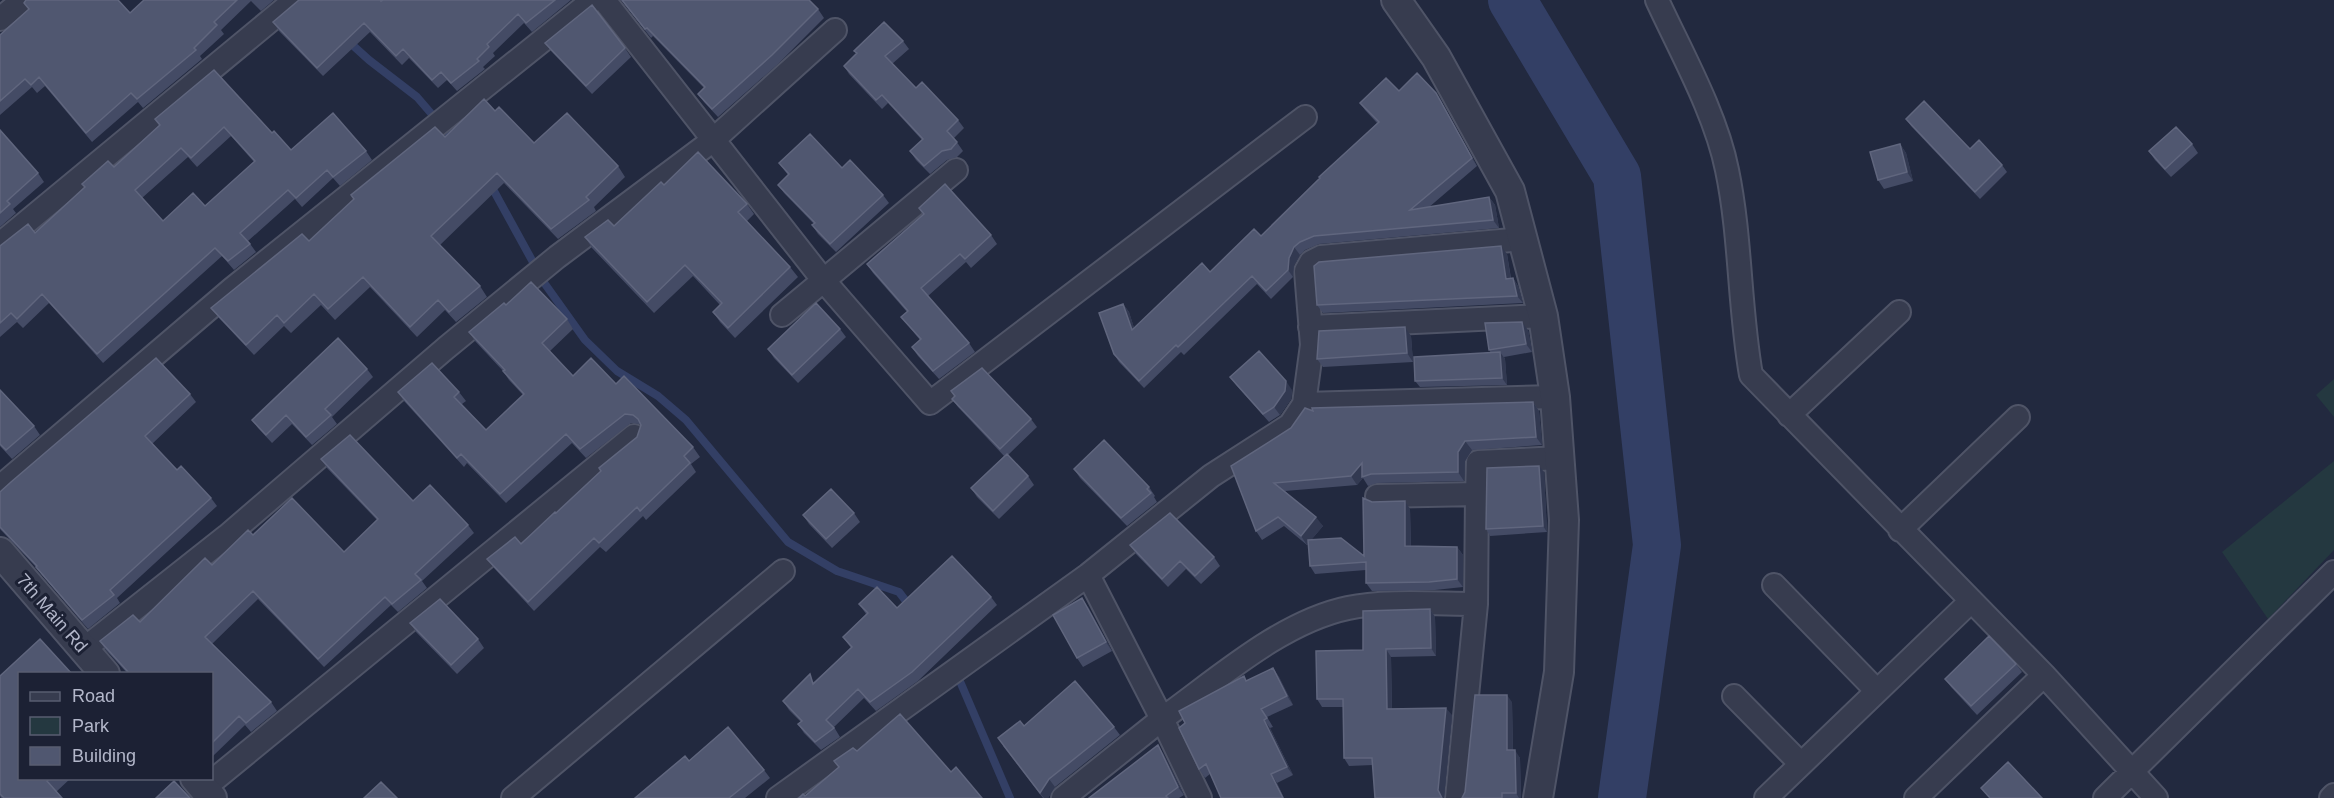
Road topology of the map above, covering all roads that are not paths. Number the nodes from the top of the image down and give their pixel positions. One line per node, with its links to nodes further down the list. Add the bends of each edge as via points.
1 (23, 0): 7 (street)
2 (593, 0): 25 (street, via 232,289)
3 (604, 0): 10 (street)
4 (1396, 0): 12 (street, via 1436,57 1510,190)
5 (1657, 0): 21 (street, via 1713,123 1727,169 1751,375)
6 (287, 7): 13 (street)
7 (0, 19)
8 (835, 30): 10 (street)
9 (1305, 117): 14 (street, via 930,403)
10 (712, 141): 14 (street); 36 (street, via 556,257 227,536)
11 (956, 170): 14 (street)
12 (1523, 239): 17 (street); 18 (street, via 1316,259 1306,271)
13 (0, 244)
14 (824, 281): 16 (street)
15 (1899, 312): 21 (street)
16 (782, 315)
17 (1543, 316): 18 (street); 19 (street)
18 (1310, 327): 20 (street, via 1312,345)
19 (1555, 397): 20 (street); 24 (street)
20 (1304, 404): 32 (street, via 1290,425 1211,476)
21 (1789, 415): 28 (street)
22 (2018, 417): 28 (street)
23 (634, 436): 44 (street)
24 (1560, 459): 26 (street, via 1478,462); 50 (street, via 1564,520 1559,672)
25 (0, 487)
26 (1477, 494): 27 (street); 35 (street)
27 (1377, 496)
28 (1900, 530): 34 (street)
29 (0, 552): 36 (street, 7th Main Rd)
30 (783, 571): 45 (street)
31 (2334, 572): 43 (street)
32 (1088, 575): 41 (street); 46 (street)
33 (1774, 585): 39 (street)
34 (1970, 602): 38 (street); 39 (street)
35 (1476, 604): 41 (street, via 1369,605 1324,614 1277,636); 49 (street)
36 (84, 650): 37 (street, 7th Main Rd)
37 (103, 672)
38 (2044, 675): 43 (street); 52 (street)
39 (1877, 691): 42 (street)
40 (1734, 696): 42 (street)
41 (1162, 720): 47 (street); 48 (street)
42 (1801, 764): 51 (street)
43 (2132, 773): 53 (street); 54 (street)
44 (204, 788)
45 (513, 798)
46 (778, 798)
47 (1063, 798)
48 (1200, 798)
49 (1457, 798)
50 (1538, 798)
51 (1766, 798)
52 (1916, 798)
53 (2105, 798)
54 (2156, 798)

